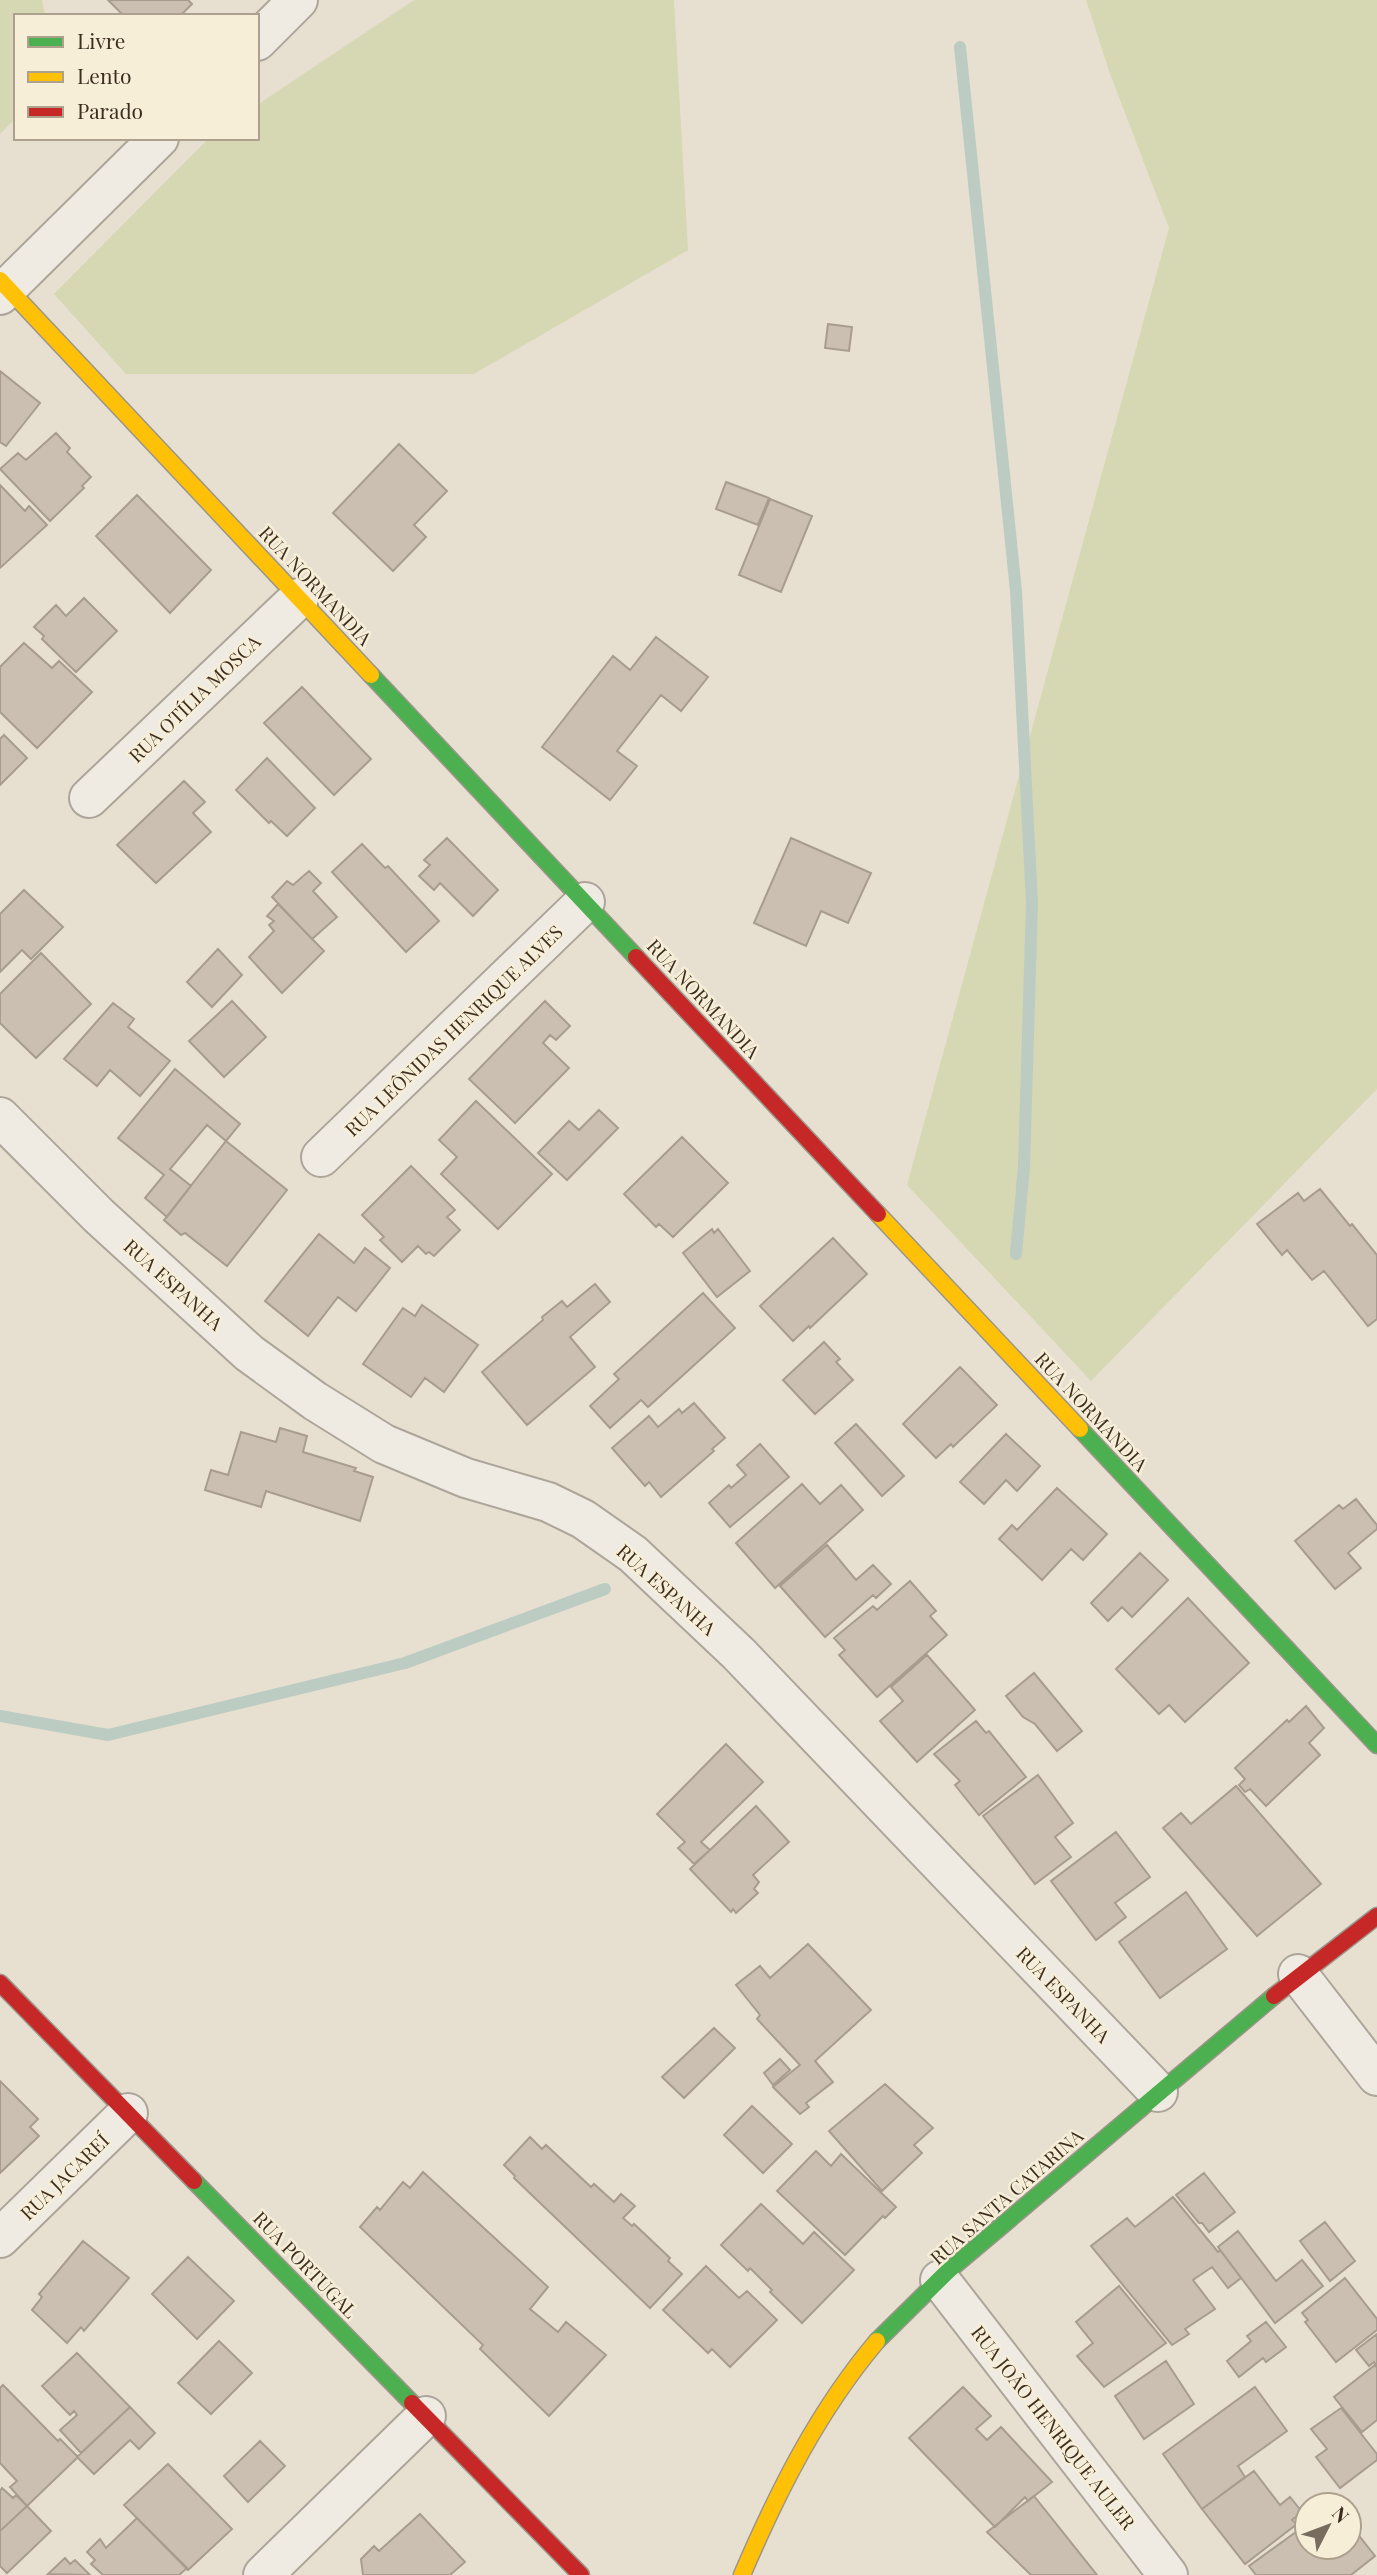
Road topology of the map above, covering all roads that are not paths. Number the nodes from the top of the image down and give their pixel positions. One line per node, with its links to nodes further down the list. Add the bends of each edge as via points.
1 (298, 0): 2 (street)
2 (259, 39)
3 (157, 140): 4 (street)
4 (3, 287): 5 (street, RUA NORMANDIA)
5 (299, 597): 6 (street, RUA OTÍLIA MOSCA); 7 (street, RUA NORMANDIA)
6 (89, 798)
7 (585, 902): 9 (street, RUA LEÔNIDAS HENRIQUE ALVES); 10 (street, RUA NORMANDIA)
8 (0, 1117): 15 (street, RUA ESPANHA, via 99,1216 249,1353 316,1401 384,1444 466,1478 548,1502 583,1519 633,1554 739,1654)
9 (321, 1157)
10 (1377, 1745)
11 (1377, 1916): 12 (street, RUA SANTA CATARINA)
12 (1298, 1974): 14 (street); 15 (street, RUA SANTA CATARINA)
13 (0, 1983): 16 (street, RUA PORTUGAL)
14 (1377, 2076)
15 (1158, 2092): 18 (street, RUA SANTA CATARINA)
16 (128, 2113): 17 (street, RUA JACAREÍ); 19 (street, RUA PORTUGAL)
17 (0, 2238)
18 (940, 2280): 22 (street, RUA SANTA CATARINA, via 872,2348 816,2423 784,2480); 23 (street, RUA JOÃO HENRIQUE AULER)
19 (426, 2416): 20 (street); 21 (street, RUA PORTUGAL)
20 (263, 2575)
21 (581, 2575)
22 (742, 2575)
23 (1168, 2575)

